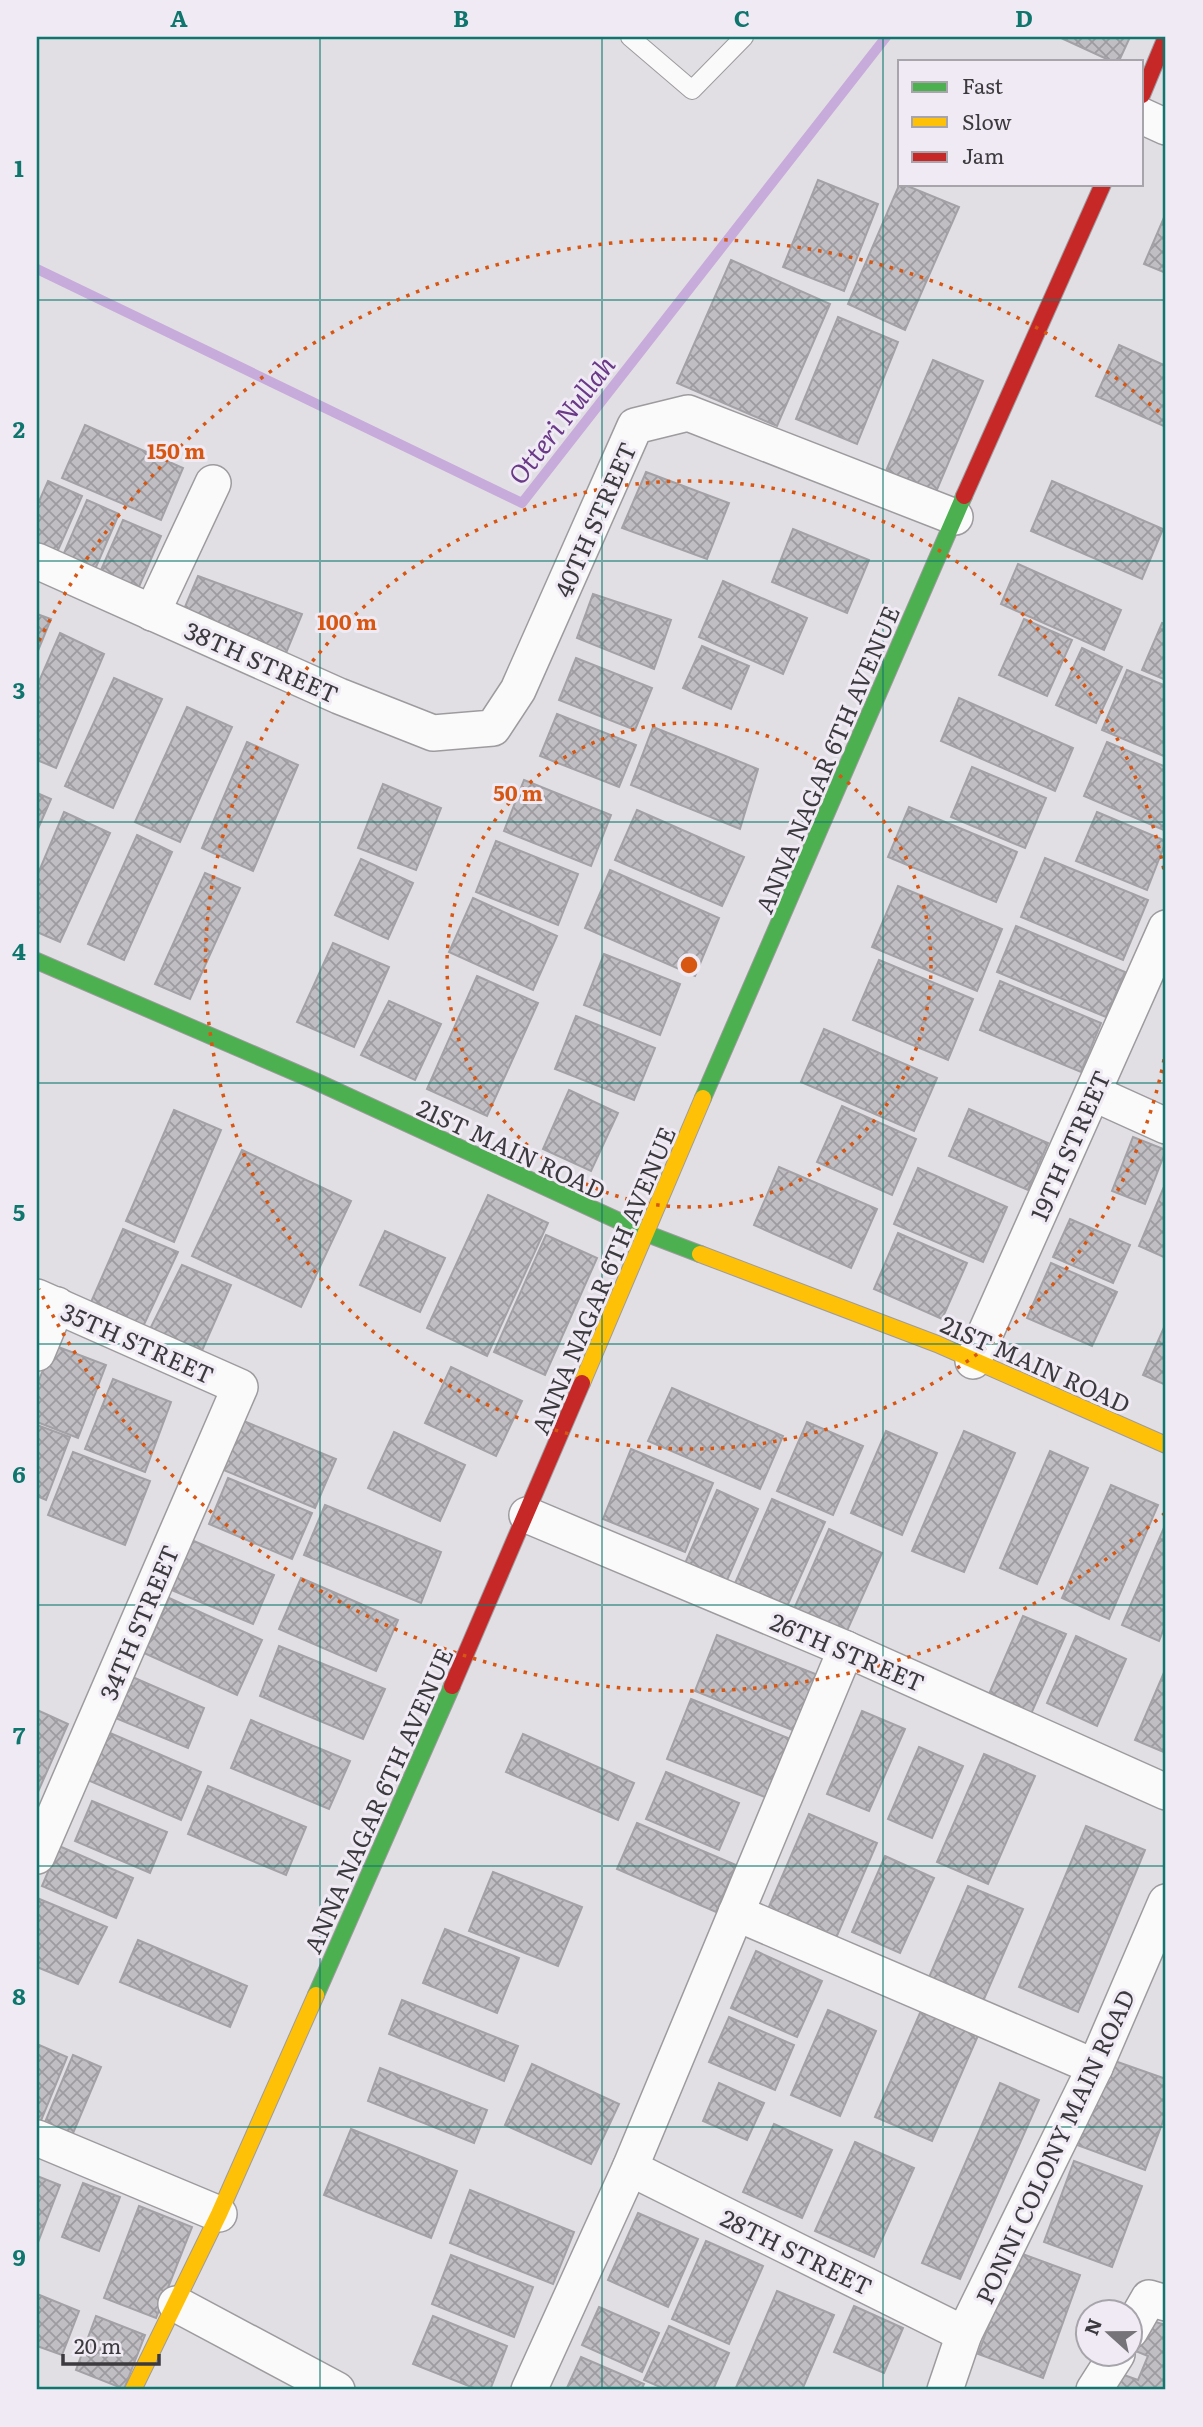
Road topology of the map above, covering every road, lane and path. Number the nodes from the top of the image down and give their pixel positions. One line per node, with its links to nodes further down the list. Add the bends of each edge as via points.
1 (630, 37): 2 (lane, via 692,90)
2 (744, 37)
3 (1166, 37): 4 (street)
4 (1144, 90)
5 (1144, 117): 6 (street)
6 (1166, 127)
7 (1102, 186): 9 (street, ANNA NAGAR 6TH AVENUE)
8 (212, 483): 11 (street)
9 (955, 517): 12 (street, 40TH STREET, via 688,413 635,426 518,690); 17 (street, ANNA NAGAR 6TH AVENUE)
10 (37, 561): 11 (street, 38TH STREET)
11 (152, 612): 12 (street, 38TH STREET, via 433,733)
12 (493, 728)
13 (1164, 941): 15 (street, 19TH STREET)
14 (37, 961): 17 (street, 21ST MAIN ROAD, via 315,1081)
15 (1093, 1093): 16 (street); 20 (street, 19TH STREET)
16 (1166, 1126)
17 (645, 1233): 20 (street, 21ST MAIN ROAD); 23 (street, ANNA NAGAR 6TH AVENUE)
18 (47, 1301): 19 (street); 21 (street, 35TH STREET)
19 (37, 1353)
20 (972, 1361): 22 (street, 21ST MAIN ROAD)
21 (240, 1387): 26 (street, 34TH STREET)
22 (1166, 1445)
23 (527, 1515): 24 (street, 26TH STREET); 32 (street, ANNA NAGAR 6TH AVENUE)
24 (846, 1649): 25 (street, 26TH STREET); 28 (street)
25 (1166, 1792)
26 (37, 1856)
27 (1166, 1902): 29 (street, PONNI COLONY MAIN ROAD)
28 (736, 1913): 29 (street); 31 (street)
29 (1095, 2067): 36 (street, PONNI COLONY MAIN ROAD)
30 (37, 2138): 32 (street)
31 (630, 2168): 36 (street, 28TH STREET); 40 (street)
32 (219, 2214): 34 (street, ANNA NAGAR 6TH AVENUE)
33 (1166, 2303): 35 (street, via 1149,2298)
34 (176, 2304): 38 (street, ANNA NAGAR 6TH AVENUE); 39 (street)
35 (1144, 2306)
36 (964, 2334): 41 (street, PONNI COLONY MAIN ROAD)
37 (1108, 2368): 42 (street)
38 (133, 2390)
39 (337, 2390)
40 (529, 2390)
41 (944, 2390)
42 (1094, 2390)

